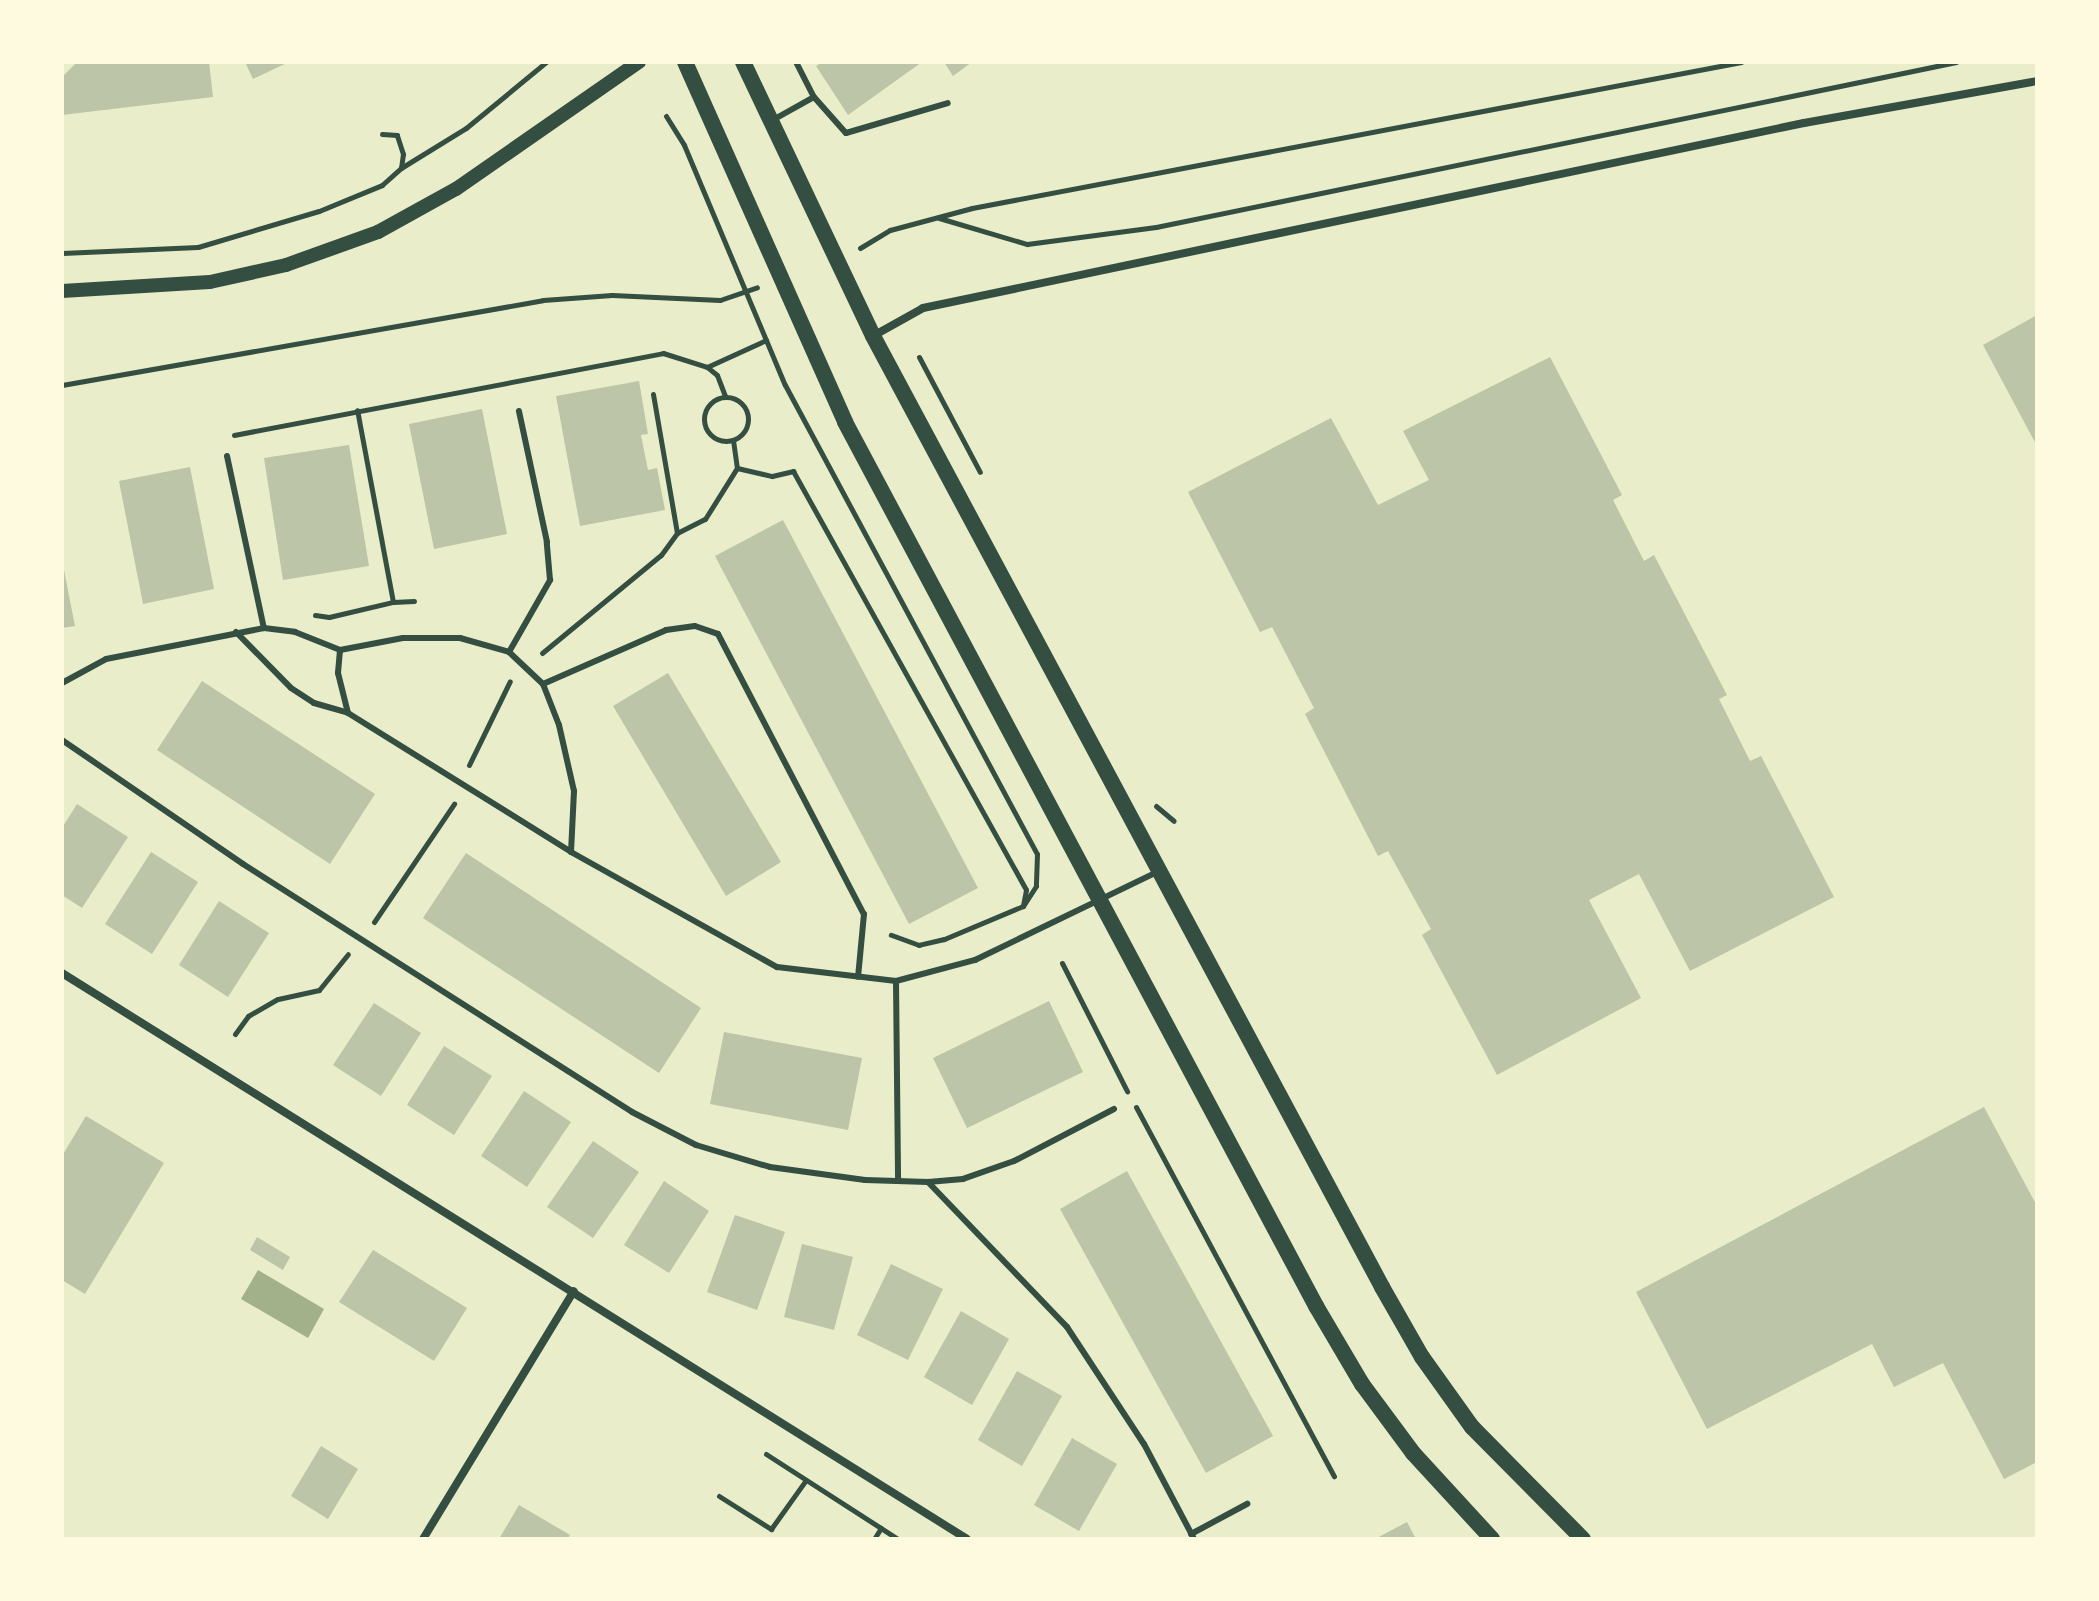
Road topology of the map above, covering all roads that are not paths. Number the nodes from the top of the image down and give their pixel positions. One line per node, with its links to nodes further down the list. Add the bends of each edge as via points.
1 (639, 62): 9 (street, via 456,189 378,232 286,265 210,282)
2 (685, 62): 23 (main road, via 845,422)
3 (743, 62): 8 (main road)
4 (796, 62): 6 (lane)
5 (2037, 81): 10 (street, via 1804,123 939,305)
6 (814, 97): 7 (lane, via 846,133); 8 (lane)
7 (948, 103)
8 (771, 121): 10 (main road)
9 (62, 291)
10 (873, 336): 22 (main road)
11 (519, 411): 16 (lane, via 550,580)
12 (227, 456): 13 (lane)
13 (264, 628): 14 (lane); 15 (lane, via 295,632)
14 (236, 632): 17 (lane, via 106,659); 19 (lane, via 291,688 314,703)
15 (340, 650): 16 (lane, via 403,638 460,638); 19 (lane, via 338,673)
16 (509, 652): 18 (lane)
17 (62, 683)
18 (543, 684): 21 (lane, via 574,791); 25 (lane, via 666,630 695,626 718,634 864,914)
19 (348, 713): 21 (lane)
20 (62, 740): 28 (lane, via 632,1112 696,1145 770,1167)
21 (571, 852): 25 (lane, via 777,967)
22 (1160, 870): 23 (lane); 36 (main road, via 1422,1357 1472,1427)
23 (1103, 902): 26 (lane, via 975,960); 35 (main road, via 1362,1384 1413,1453)
24 (62, 973): 30 (street)
25 (858, 977): 26 (lane)
26 (896, 981): 28 (lane)
27 (1114, 1109): 29 (lane, via 1014,1161 963,1179)
28 (898, 1181): 29 (lane)
29 (928, 1182): 32 (lane, via 1067,1327 1144,1444)
30 (574, 1291): 33 (street); 34 (street)
31 (1247, 1504): 32 (lane)
32 (1192, 1536)
33 (423, 1539)
34 (967, 1539)
35 (1492, 1539)
36 (1583, 1539)

